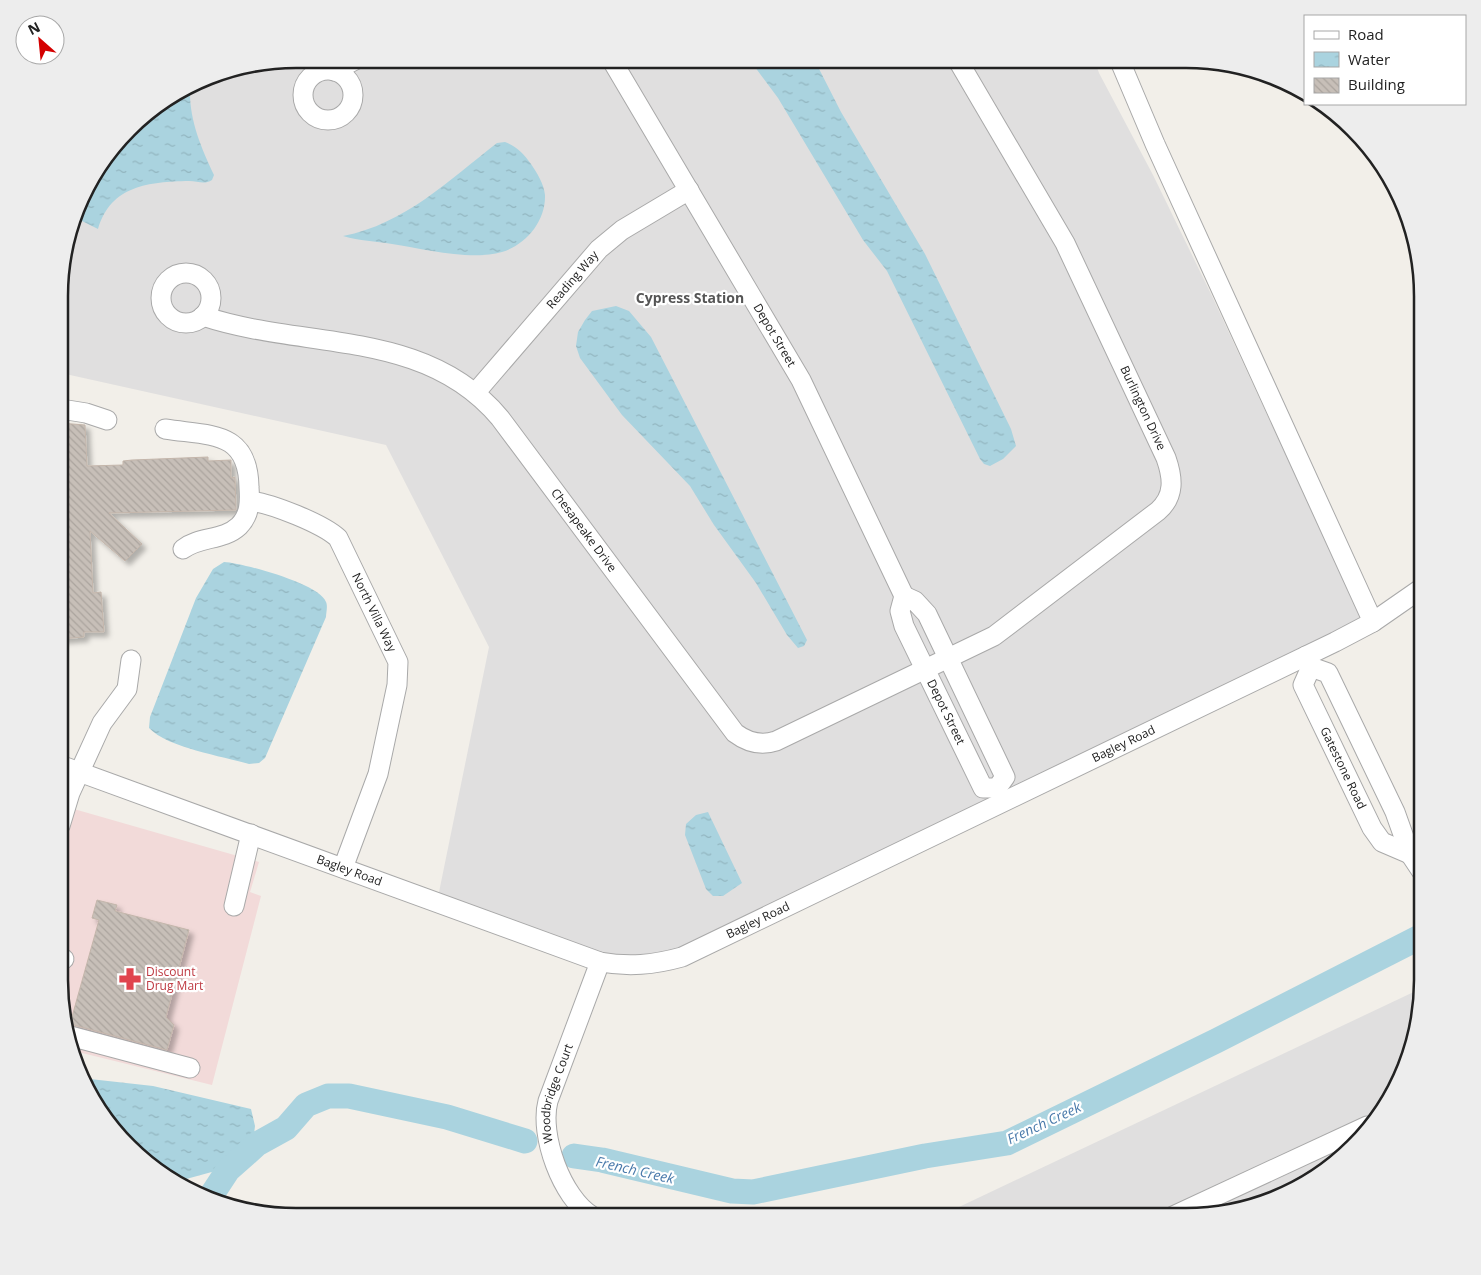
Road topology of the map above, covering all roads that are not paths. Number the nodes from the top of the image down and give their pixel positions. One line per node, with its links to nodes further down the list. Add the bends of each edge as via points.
1 (340, 68): 5 (street)
2 (616, 68): 6 (street, Depot Street)
3 (962, 68): 17 (street, Burlington Drive, via 1074,260 1166,458 1172,482 1168,500 1158,511 1005,628)
4 (1124, 68): 16 (street, via 1155,144)
5 (334, 71)
6 (689, 190): 8 (street, Reading Way, via 604,244); 15 (street, Depot Street, via 800,380)
7 (203, 316): 8 (street, Chesapeake Drive, via 236,326 410,357 445,371)
8 (476, 392): 20 (street, Chesapeake Drive, via 500,418 740,738 758,744 776,741)
9 (68, 410): 10 (street)
10 (107, 420)
11 (165, 429): 12 (street, via 215,437 237,447 248,468)
12 (250, 501): 13 (street, via 247,516 231,532 196,541); 28 (street, North Villa Way, via 327,529 338,538 398,662 397,685 378,774)
13 (184, 550)
14 (1414, 594): 16 (street, Bagley Road)
15 (904, 596): 17 (street, Depot Street, via 924,610); 20 (street, Depot Street, via 900,611 902,620)
16 (1373, 622): 19 (street, Bagley Road)
17 (948, 658): 20 (street, Burlington Drive); 23 (street, Depot Street, via 1005,777)
18 (131, 660): 22 (street, via 127,688 102,723)
19 (1309, 662): 23 (street, Bagley Road); 26 (street, via 1328,673 1395,812); 26 (street, Gatestone Road, via 1303,684 1364,814 1382,842)
20 (925, 669): 23 (street, Depot Street, via 983,788)
21 (68, 768): 22 (street, Bagley Road)
22 (80, 773): 24 (street); 25 (street, Bagley Road)
23 (1000, 795): 30 (street, Bagley Road, via 682,957 647,965 623,966)
24 (68, 800)
25 (251, 834): 28 (street, Bagley Road); 29 (street)
26 (1410, 854): 27 (street)
27 (1414, 860)
28 (343, 868): 30 (street, Bagley Road)
29 (234, 906)
30 (600, 962): 34 (street, Woodbridge Court, via 545,1118 547,1140 575,1203)
31 (75, 1037): 32 (street)
32 (190, 1068)
33 (1356, 1131): 35 (street)
34 (582, 1208)
35 (1191, 1208)

